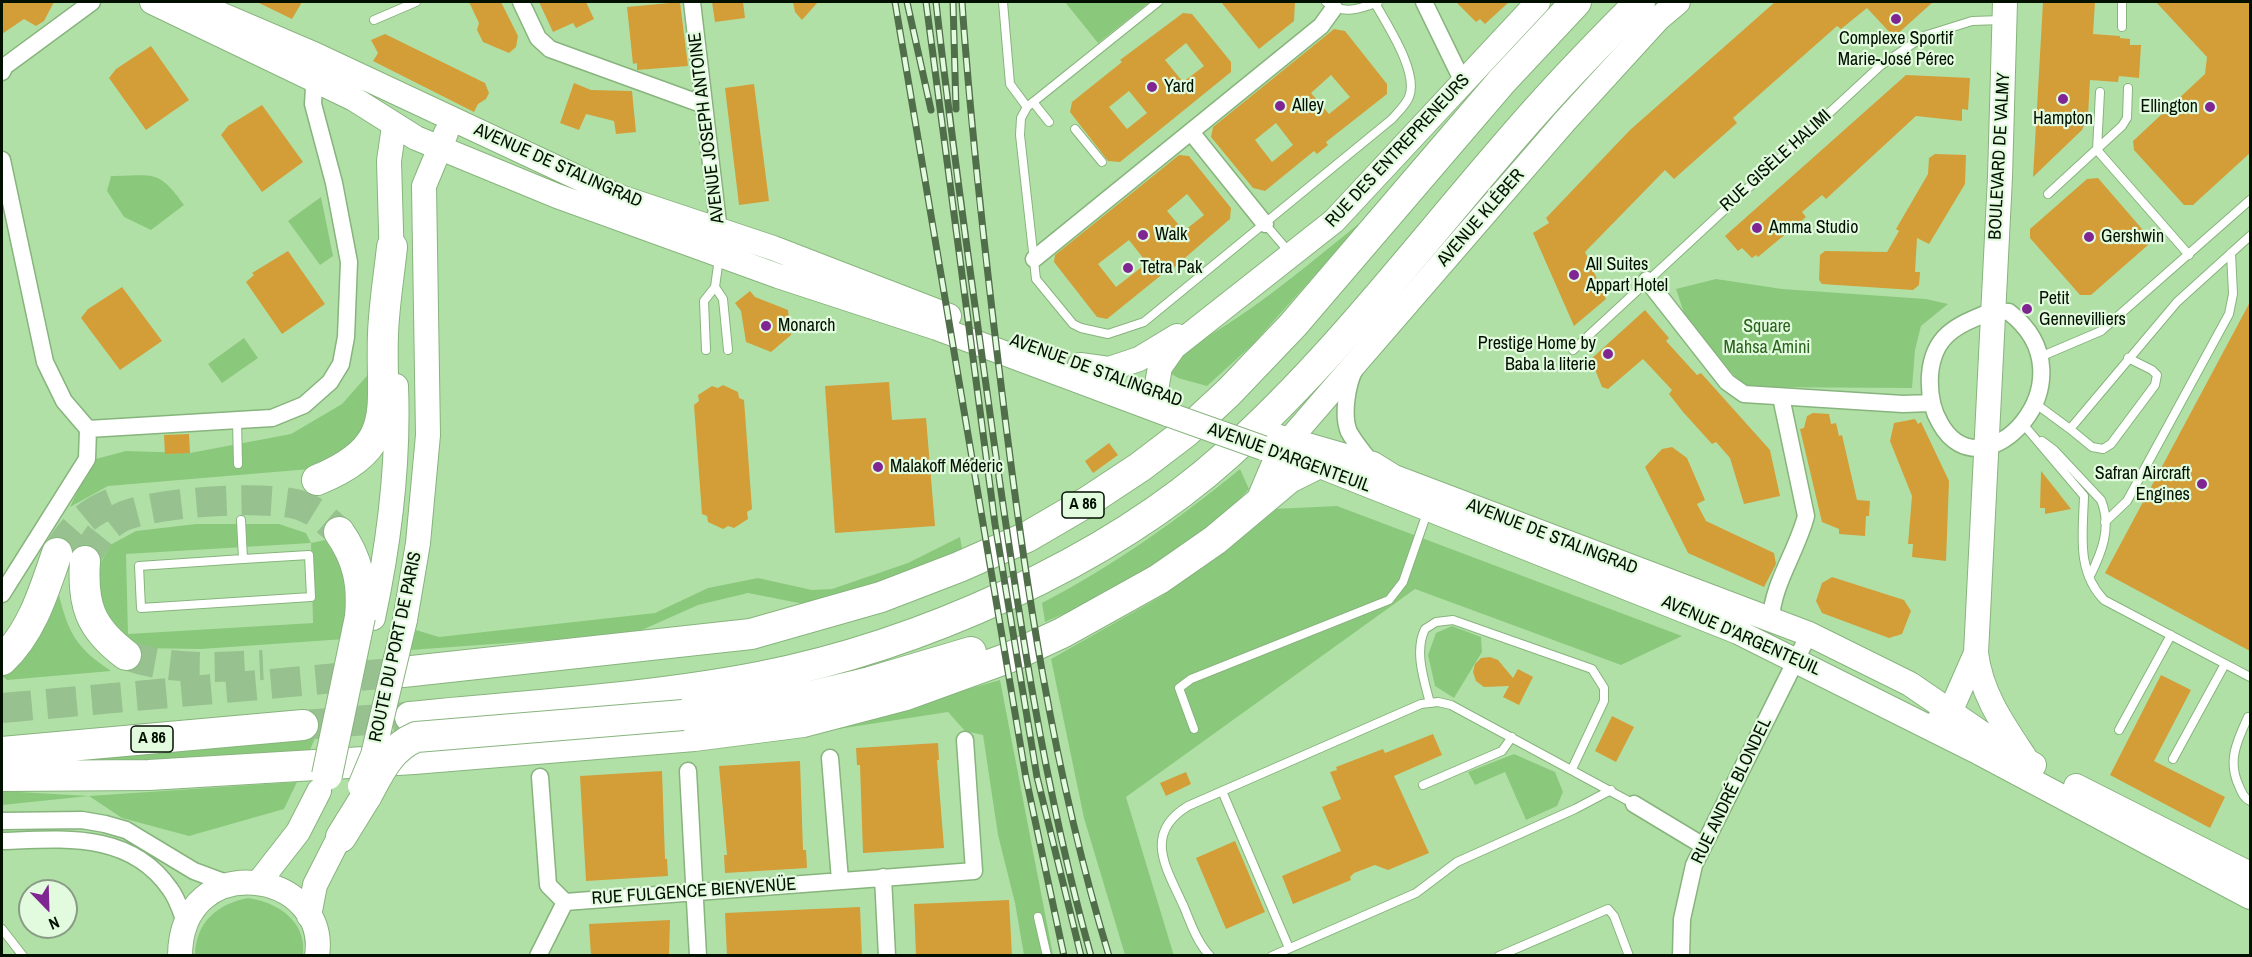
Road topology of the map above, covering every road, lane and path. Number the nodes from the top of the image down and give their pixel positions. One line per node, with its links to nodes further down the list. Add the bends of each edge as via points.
1 (92, 2): 21 (street)
2 (152, 2): 22 (main road, AVENUE DE STALINGRAD)
3 (192, 2): 20 (main road, AVENUE DE STALINGRAD)
4 (416, 2): 18 (lane)
5 (521, 2): 26 (street, via 538,38 550,49)
6 (692, 2): 26 (street, AVENUE JOSEPH ANTOINE)
7 (1003, 2): 27 (lane, via 1010,84)
8 (1158, 2): 27 (lane)
9 (1377, 2): 16 (lane, via 1352,11); 39 (lane, via 1403,54 1412,83 1409,98 1392,119)
10 (1424, 2): 23 (street)
11 (1538, 2): 23 (main road, RUE DES ENTREPRENEURS)
12 (1576, 2): 95 (highway, A 86, via 1502,81 1363,247 1245,375 1186,432 1087,502 1027,537 881,597 751,634)
13 (1640, 2): 83 (highway, A 86, via 1537,111 1343,339 1226,456 1086,555)
14 (1678, 2): 55 (main road, AVENUE KLÉBER, via 1564,121)
15 (2122, 2): 19 (lane)
16 (1330, 5): 32 (street, via 1321,26)
17 (2005, 10): 48 (lane, RUE GISÈLE HALIMI, via 1924,36 1880,66); 50 (main road, BOULEVARD DE VALMY)
18 (375, 20)
19 (2122, 27)
20 (316, 55): 22 (street); 28 (main road, AVENUE DE STALINGRAD)
21 (2, 72)
22 (315, 81): 30 (main road, AVENUE DE STALINGRAD, via 354,99); 63 (street, via 313,104 350,262 341,364 317,396 304,405 272,418)
23 (1463, 82): 45 (main road, RUE DES ENTREPRENEURS, via 1334,221)
24 (2128, 88): 34 (lane, via 2127,118)
25 (2100, 92): 34 (lane)
26 (704, 105): 40 (street, AVENUE JOSEPH ANTOINE)
27 (1030, 105): 29 (lane); 47 (lane, via 1021,118 1020,135)
28 (452, 118): 30 (main road, via 405,118); 33 (main road, ROUTE DU PORT DE PARIS); 40 (main road, AVENUE DE STALINGRAD, via 599,188)
29 (1049, 122)
30 (394, 126): 33 (main road, AVENUE DE STALINGRAD); 42 (main road, ROUTE DU PORT DE PARIS, via 388,161)
31 (1076, 129): 36 (lane)
32 (1191, 132): 39 (street); 47 (street)
33 (439, 148): 44 (main road, AVENUE DE STALINGRAD); 120 (main road, ROUTE DU PORT DE PARIS, bridge, via 424,186 428,435 418,543 405,620)
34 (2097, 150): 37 (lane); 46 (lane)
35 (2, 160): 65 (street, via 45,362 64,401)
36 (1102, 162)
37 (2048, 194)
38 (2250, 200): 46 (lane)
39 (1265, 224): 45 (lane); 47 (lane, via 1144,322 1108,334 1073,324 1036,279)
40 (720, 231): 44 (street, AVENUE JOSEPH ANTOINE); 58 (main road, AVENUE DE STALINGRAD)
41 (2250, 236): 43 (lane)
42 (392, 247): 73 (highway, via 383,333 381,421 368,449 356,461); 86 (main road, ROUTE DU PORT DE PARIS, via 397,394 393,474 385,556)
43 (2231, 253): 57 (lane, via 2177,302); 77 (lane, via 2233,294 2229,314 2127,501)
44 (720, 255): 49 (lane); 62 (main road, AVENUE DE STALINGRAD, via 1004,354)
45 (1292, 255): 51 (main road, RUE DES ENTREPRENEURS)
46 (2189, 255): 56 (lane, via 2101,331)
47 (1034, 259)
48 (1647, 280): 54 (lane, RUE GISÈLE HALIMI); 59 (street, via 1736,390 1751,396)
49 (715, 287): 52 (lane, via 704,301); 53 (lane, via 723,299)
50 (1992, 311): 56 (street, via 2009,312 2020,321); 60 (street, via 1953,329 1939,343 1932,357); 69 (main road, BOULEVARD DE VALMY)
51 (1218, 312): 58 (main road, RUE DES ENTREPRENEURS, via 1139,359 1109,369); 62 (main road, RUE DES ENTREPRENEURS, via 1174,347 1160,367)
52 (706, 350)
53 (728, 350)
54 (1573, 350)
55 (1362, 356): 68 (main road, AVENUE KLÉBER); 72 (street, via 1350,379 1347,426)
56 (2040, 357): 61 (street, via 2042,374)
57 (2128, 358): 66 (lane); 66 (lane, via 2157,375 2155,385 2111,444 2103,449 2092,447)
58 (1080, 365): 62 (main road, AVENUE DE STALINGRAD)
59 (1781, 397): 60 (street); 87 (street, via 1806,516 1772,606)
60 (1931, 403): 69 (street, via 1945,433 1954,441)
61 (2036, 404): 64 (street); 66 (lane)
62 (1166, 405): 68 (main road, AVENUE DE STALINGRAD)
63 (237, 421): 65 (street); 70 (lane)
64 (2024, 424): 67 (lane); 69 (street)
65 (88, 429): 84 (street, via 87,459)
66 (2070, 429)
67 (2036, 438): 77 (lane, via 2054,450 2101,500); 82 (lane, via 2084,496 2083,566)
68 (1278, 444): 71 (main road, AVENUE D'ARGENTEUIL); 72 (main road, AVENUE DE STALINGRAD); 74 (highway)
69 (1985, 448): 90 (main road)
70 (238, 464)
71 (1317, 464): 74 (highway, via 1289,478); 75 (main road, AVENUE D'ARGENTEUIL)
72 (1372, 464): 87 (main road, AVENUE DE STALINGRAD, via 1394,477)
73 (317, 480)
74 (1262, 500): 85 (highway, via 1215,540 1159,579)
75 (1429, 510): 93 (main road, AVENUE D'ARGENTEUIL, via 1675,605); 104 (lane, via 1403,582 1389,600 1191,679 1179,688)
76 (241, 520): 80 (lane)
77 (2105, 522): 82 (lane, via 2106,536)
78 (339, 532): 86 (highway, via 361,576)
79 (57, 554): 92 (highway, via 24,634)
80 (243, 559): 80 (lane, via 139,566 141,608 311,597 309,555)
81 (85, 561): 91 (highway, via 83,585 87,607 103,634)
82 (2090, 576): 89 (lane, via 2104,600)
83 (1023, 588): 99 (highway, via 985,620 920,649 799,689); 100 (highway, A 86, via 893,640 762,676)
84 (2, 594)
85 (1088, 616): 99 (highway, via 870,682 803,698); 114 (highway, via 1008,658 906,695 803,722 694,736 414,759 149,775)
86 (367, 618): 116 (highway, bridge)
87 (1771, 620): 88 (main road, AVENUE DE STALINGRAD)
88 (1809, 634): 93 (street, RUE ANDRÉ BLONDEL); 98 (main road, AVENUE DE STALINGRAD, via 1910,684)
89 (2171, 635): 94 (lane); 105 (lane)
90 (1976, 653): 98 (main road); 108 (main road, via 1978,672 1992,707)
91 (126, 655)
92 (2, 660)
93 (1798, 660): 103 (main road, AVENUE D'ARGENTEUIL); 126 (street, RUE ANDRÉ BLONDEL)
94 (2224, 664): 96 (lane); 111 (lane)
95 (414, 666)
96 (2250, 677)
97 (1430, 703): 106 (lane, via 1451,705); 112 (lane, via 1420,642 1425,629 1441,620 1453,620 1592,669 1604,688 1604,700); 119 (lane)
98 (1951, 710): 103 (main road); 108 (main road, AVENUE DE STALINGRAD)
99 (687, 714): 120 (highway, bridge, via 416,737 388,758)
100 (410, 717)
101 (2250, 717): 121 (lane, via 2233,751 2233,774)
102 (303, 725): 109 (highway, A 86)
103 (1930, 728): 108 (main road, AVENUE D'ARGENTEUIL)
104 (1194, 729)
105 (2119, 730)
106 (1512, 737): 112 (lane); 117 (lane, via 1502,751)
107 (965, 740): 128 (street, RUE FULGENCE BIENVENÜE, via 974,871)
108 (1993, 742): 127 (main road); 133 (main road, AVENUE D'ARGENTEUIL)
109 (2, 752)
110 (830, 758): 129 (street)
111 (2174, 759)
112 (1572, 769): 118 (lane)
113 (688, 771): 132 (street)
114 (2, 776)
115 (540, 777): 134 (street, via 548,885)
116 (323, 783): 130 (main road, via 298,832)
117 (1423, 785)
118 (1611, 790): 122 (lane); 139 (lane, via 1457,862 1416,893)
119 (1222, 791): 139 (lane); 146 (lane, via 1172,815 1161,845 1162,859 1198,940)
120 (362, 794): 124 (highway)
121 (2250, 801)
122 (1634, 804): 126 (street)
123 (2, 820): 131 (street, via 82,820 115,827 147,841 194,871)
124 (341, 837): 135 (main road, via 315,885)
125 (2, 841): 138 (street, via 88,840 136,856 156,871 172,891)
126 (1702, 845): 150 (street, RUE ANDRÉ BLONDEL, via 1685,894)
127 (2250, 874)
128 (883, 877): 129 (street, RUE FULGENCE BIENVENÜE); 144 (street)
129 (840, 880): 132 (street, RUE FULGENCE BIENVENÜE)
130 (259, 882): 131 (main road); 135 (main road, via 288,894)
131 (229, 884): 138 (main road, via 203,899)
132 (694, 891): 134 (street, RUE FULGENCE BIENVENÜE); 143 (street)
133 (2250, 897)
134 (565, 902): 142 (street, RUE FULGENCE BIENVENÜE)
135 (309, 916): 140 (main road)
136 (1038, 917): 145 (lane)
137 (2, 929): 141 (lane)
138 (178, 943)
139 (1289, 948): 147 (lane)
140 (322, 954)
141 (23, 956)
142 (538, 956)
143 (698, 956)
144 (887, 956)
145 (1047, 956)
146 (1210, 956)
147 (1272, 956)
148 (1499, 956): 149 (lane, via 1608,909)
149 (1629, 956)
150 (1681, 956)

